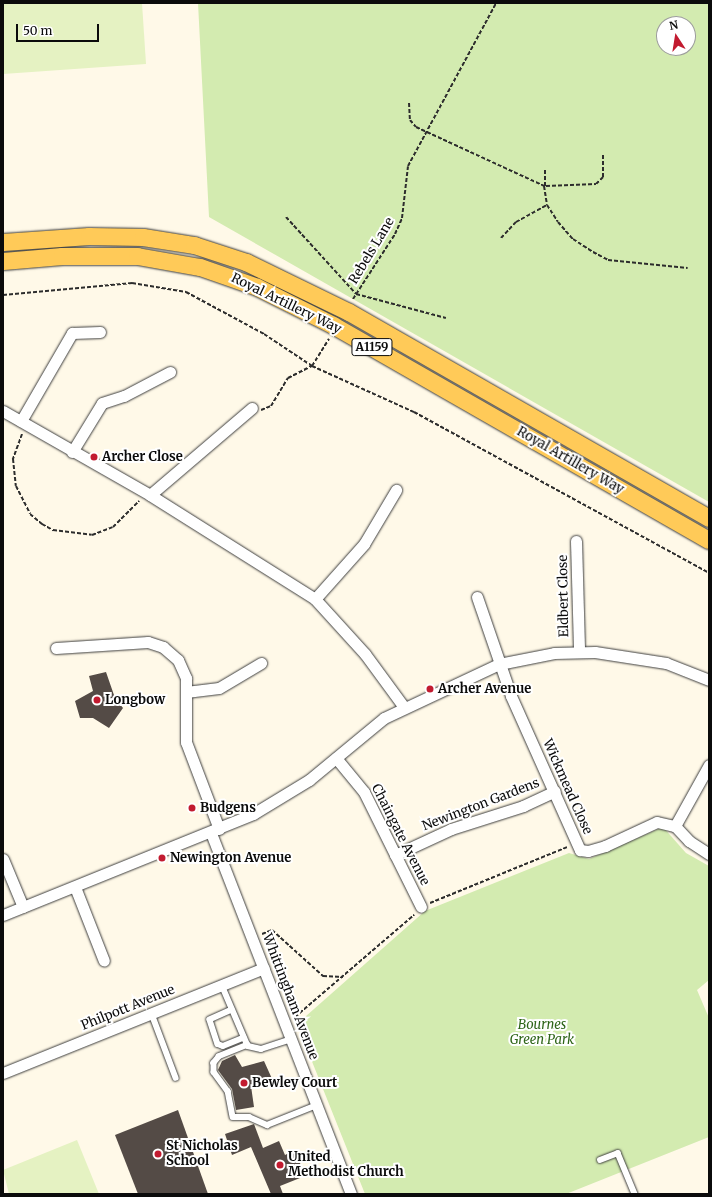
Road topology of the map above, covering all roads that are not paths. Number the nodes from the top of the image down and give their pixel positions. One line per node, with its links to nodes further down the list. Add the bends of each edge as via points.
1 (3, 242): 11 (main road, Royal Artillery Way / A1159, via 89,236 143,237 194,245 246,262 349,312)
2 (3, 261): 12 (main road, Royal Artillery Way / A1159, via 62,256 137,256 200,267 257,287 333,325)
3 (100, 332): 7 (street, via 72,333)
4 (170, 372): 8 (street, via 124,396 102,403)
5 (252, 408): 10 (street)
6 (3, 411): 7 (street)
7 (24, 422): 8 (street)
8 (72, 452): 10 (street)
9 (396, 490): 15 (street, via 362,548)
10 (147, 493): 15 (street)
11 (709, 518)
12 (709, 540)
13 (576, 541): 17 (street, Eldbert Close)
14 (477, 597): 19 (street, Wickmead Close)
15 (315, 599): 22 (street, via 365,654)
16 (56, 648): 21 (street, Whittingham Avenue, via 135,641 155,644 178,660 186,678)
17 (579, 651): 19 (street); 20 (street, via 666,663)
18 (261, 663): 21 (street, via 220,688)
19 (499, 664): 22 (street); 25 (street, Wickmead Close)
20 (709, 680)
21 (186, 692): 27 (street, Whittingham Avenue, via 186,742)
22 (404, 707): 23 (street)
23 (336, 758): 27 (street, via 280,799); 29 (street, Chaingate Avenue, via 364,792)
24 (709, 765): 26 (street)
25 (555, 791): 26 (street, Wickmead Close, via 580,850 588,851 657,822); 29 (street, Newington Gardens, via 523,806 451,829)
26 (675, 826): 28 (street, via 689,842)
27 (215, 831): 31 (street); 36 (street, Whittingham Avenue)
28 (709, 854)
29 (395, 855): 33 (street, Chaingate Avenue)
30 (3, 860): 32 (street)
31 (75, 887): 32 (street); 35 (street)
32 (23, 907): 34 (street)
33 (421, 907)
34 (3, 915)
35 (104, 961)
36 (264, 968): 37 (street, Philpott Avenue); 41 (street, Whittingham Avenue)
37 (222, 985): 38 (lane); 39 (street, Philpott Avenue)
38 (232, 1010): 40 (lane); 40 (lane, via 210,1020 218,1044 223,1046)
39 (152, 1014): 43 (street, Philpott Avenue); 44 (lane)
40 (243, 1038): 42 (lane)
41 (292, 1038): 42 (lane, via 261,1049); 45 (street, Whittingham Avenue)
42 (248, 1045): 45 (lane, via 219,1057 214,1063 214,1072 228,1091 233,1117 249,1117 267,1125)
43 (3, 1073)
44 (176, 1078)
45 (317, 1105): 47 (street, Whittingham Avenue)
46 (600, 1160): 48 (lane, via 618,1153)
47 (351, 1194)
48 (635, 1194)

